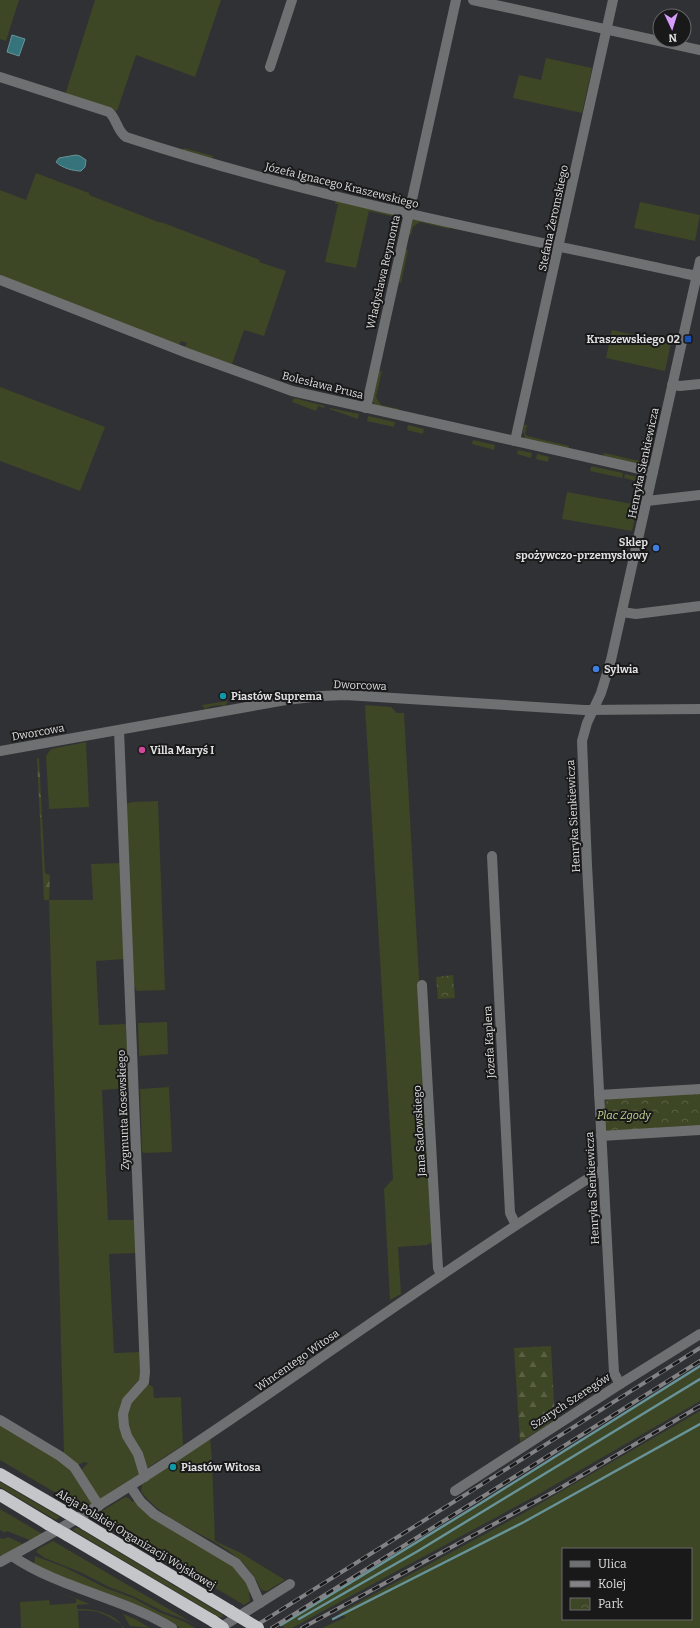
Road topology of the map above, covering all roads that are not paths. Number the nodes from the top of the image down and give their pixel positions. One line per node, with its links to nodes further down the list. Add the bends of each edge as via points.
1 (292, 0): 7 (street)
2 (456, 0): 9 (street, Władysława Reymonta)
3 (473, 0): 5 (street)
4 (613, 0): 5 (street, Stefana Żeromskiego)
5 (607, 29): 6 (street); 10 (street, Stefana Żeromskiego)
6 (700, 50)
7 (270, 67)
8 (0, 77): 9 (street, Józefa Ignacego Kraszewskiego, via 109,112 126,137 278,182)
9 (409, 213): 10 (street, Józefa Ignacego Kraszewskiego); 16 (street, Władysława Reymonta)
10 (559, 246): 12 (street, Józefa Ignacego Kraszewskiego, via 687,274); 17 (street, Stefana Żeromskiego)
11 (700, 260): 12 (street, Henryka Sienkiewicza)
12 (699, 273): 15 (street, Henryka Sienkiewicza)
13 (0, 280): 16 (street, Bolesława Prusa, via 276,386)
14 (700, 384): 15 (street)
15 (672, 385): 18 (street, Henryka Sienkiewicza)
16 (366, 408): 17 (street, Bolesława Prusa)
17 (515, 442): 18 (street, Bolesława Prusa)
18 (653, 472): 20 (street, Henryka Sienkiewicza)
19 (700, 495): 20 (street)
20 (647, 501): 22 (street, Henryka Sienkiewicza)
21 (700, 606): 22 (street, via 636,614)
22 (622, 612): 24 (street, Henryka Sienkiewicza, via 607,677)
23 (700, 709): 24 (street, Dworcowa)
24 (593, 710): 25 (street, Dworcowa, via 332,695 286,700); 31 (street, Henryka Sienkiewicza, via 584,733 582,753)
25 (119, 730): 26 (street, Dworcowa); 41 (street, Zygmunta Kosewskiego, via 146,1372 144,1382 127,1401 123,1414 127,1436 138,1454)
26 (0, 751)
27 (492, 856): 35 (street, Józefa Kaplera)
28 (492, 978): 35 (street, Józefa Kaplera, via 505,1221)
29 (422, 985): 36 (street, Jana Sadowskiego, via 438,1268)
30 (700, 1089): 31 (street)
31 (599, 1095): 33 (street, Henryka Sienkiewicza)
32 (700, 1130): 33 (street)
33 (601, 1136): 34 (street, Henryka Sienkiewicza)
34 (603, 1169): 35 (street, Wincentego Witosa); 38 (street, Henryka Sienkiewicza, via 614,1373)
35 (512, 1228): 36 (street, Wincentego Witosa)
36 (442, 1275): 41 (street, Wincentego Witosa)
37 (700, 1334): 38 (street, Szarych Szeregów)
38 (620, 1384): 43 (street, Szarych Szeregów)
39 (0, 1420): 45 (street, via 74,1467)
40 (0, 1474): 53 (highway, Aleja Polskiej Organizacji Wojskowej, bridge)
41 (145, 1477): 42 (street, Wincentego Witosa)
42 (130, 1486): 45 (street, Wincentego Witosa); 49 (street, via 141,1502 154,1514 223,1554 239,1567 252,1584)
43 (455, 1491)
44 (0, 1495): 50 (highway, bridge)
45 (99, 1506): 46 (street, Wincentego Witosa)
46 (12, 1556): 47 (street, Wincentego Witosa); 51 (street, via 50,1578 143,1613)
47 (0, 1562)
48 (290, 1584): 49 (street)
49 (260, 1603): 50 (street)
50 (216, 1625): 52 (highway, bridge)
51 (172, 1628)
52 (223, 1628)
53 (258, 1628)

